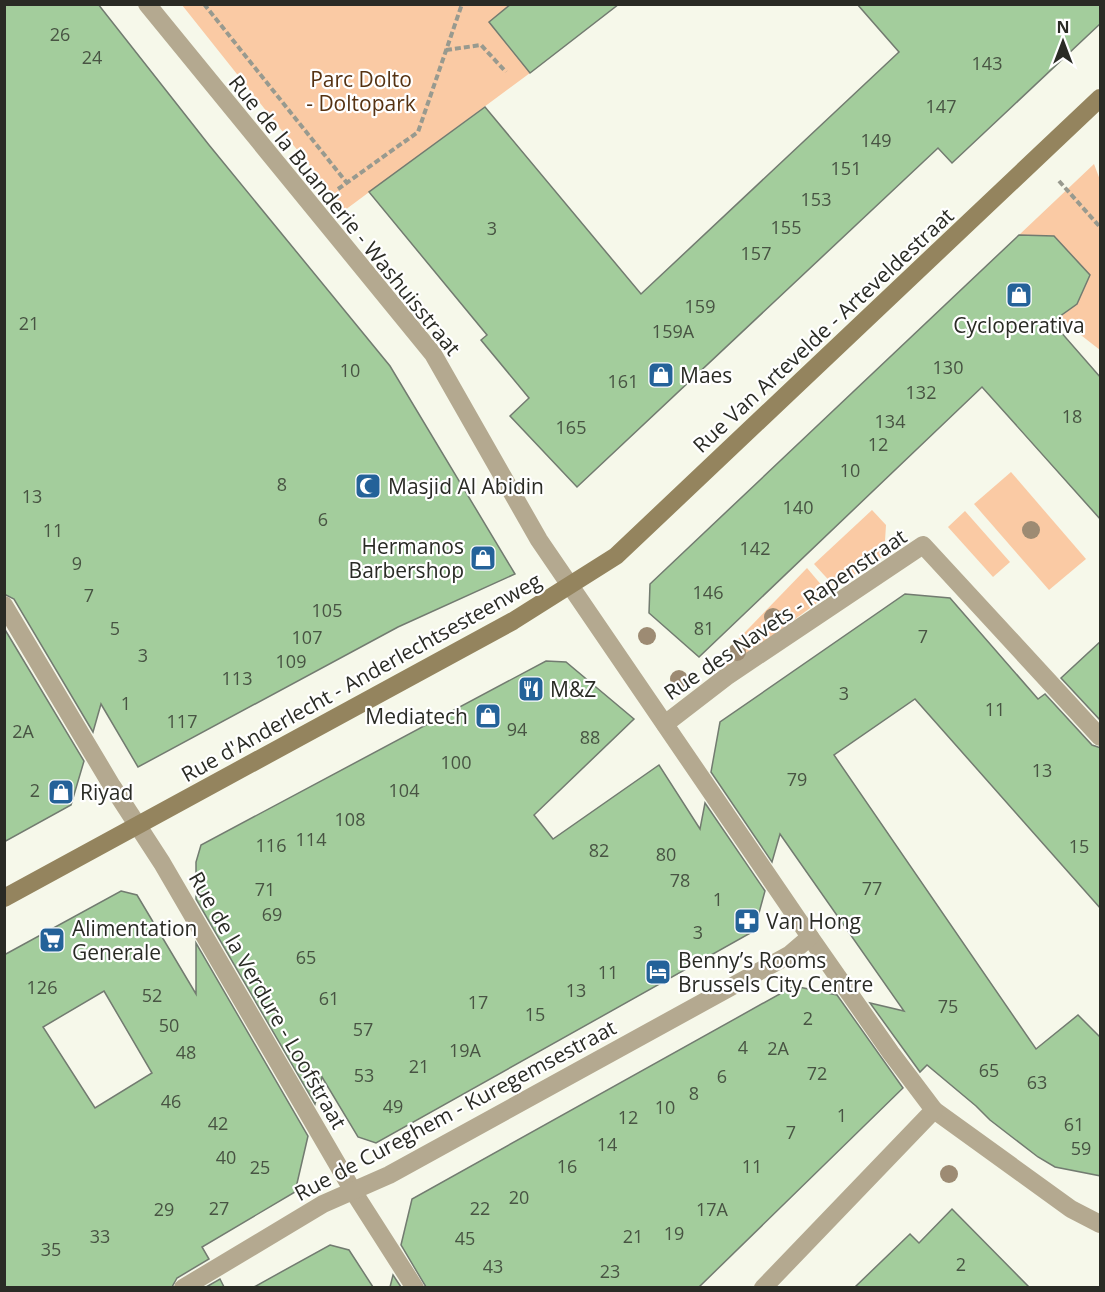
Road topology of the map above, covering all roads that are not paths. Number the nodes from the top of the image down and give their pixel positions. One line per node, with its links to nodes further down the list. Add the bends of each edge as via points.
1 (147, 4): 3 (street, Rue de la Buanderie - Washuisstraat, via 433,354 539,540)
2 (1101, 99): 3 (street, Rue Van Artevelde - Arteveldestraat, via 616,556)
3 (570, 585): 5 (street, Rue d'Anderlecht - Anderlechtsesteenweg); 7 (street, Rue d'Anderlecht - Anderlechtsesteenweg, via 513,621)
4 (4, 605): 7 (street, Rue de la Verdure - Loofstraat)
5 (665, 724): 6 (street, Rue des Navets - Rapenstraat, via 726,677 923,545); 9 (street, Rue d'Anderlecht - Anderlechtsesteenweg)
6 (1101, 737)
7 (140, 826): 8 (street, Rue d'Anderlecht - Anderlechtsesteenweg); 11 (street, Rue de la Verdure - Loofstraat)
8 (4, 898)
9 (810, 937): 10 (street, Rue d'Anderlecht - Anderlechtsesteenweg); 11 (street, Rue de Cureghem - Kuregemsestraat, via 789,955 399,1170)
10 (934, 1110): 12 (street, Rue d'Anderlecht - Anderlechtsesteenweg, via 1071,1209); 15 (street)
11 (353, 1191): 13 (street, Rue de Cureghem - Kuregemsestraat, via 322,1204); 14 (street, Rue de la Verdure - Loofstraat)
12 (1101, 1224)
13 (183, 1287)
14 (415, 1287)
15 (763, 1287)

